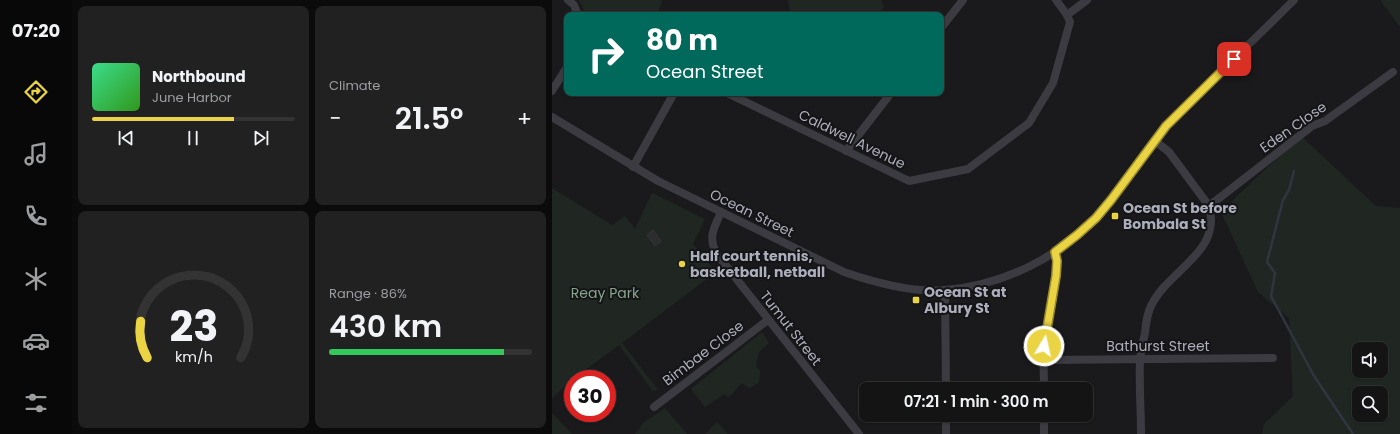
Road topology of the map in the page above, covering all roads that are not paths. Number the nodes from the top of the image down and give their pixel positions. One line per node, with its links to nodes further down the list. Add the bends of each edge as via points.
1 (568, 0): 6 (street)
2 (963, 0): 8 (street)
3 (1056, 0): 7 (street)
4 (1087, 0): 7 (street)
5 (1294, 0): 16 (street, Ocean Street, via 1180,112)
6 (577, 12)
7 (1068, 14): 17 (street, Caldwell Avenue, via 1070,22 1053,83 1029,123 968,170 909,181)
8 (944, 24)
9 (564, 72): 11 (street)
10 (1393, 72): 19 (street, Eden Close, via 1325,121 1312,126)
11 (552, 90)
12 (672, 96): 18 (street)
13 (734, 96): 17 (street, Caldwell Avenue)
14 (888, 96): 17 (street)
15 (552, 117): 18 (street, Ocean Street)
16 (1155, 141): 19 (street, via 1169,152); 21 (street, Ocean Street, via 1096,218)
17 (846, 151)
18 (633, 167): 20 (street, Ocean Street)
19 (1209, 206): 25 (street, via 1212,226 1202,248 1152,303)
20 (721, 212): 22 (street, Ocean Street, via 862,279 910,288); 23 (street, Tumut Street, via 712,232 711,242 716,253)
21 (1055, 252): 22 (street, Ocean Street, via 1021,271 1001,278 974,286); 26 (street, via 1056,276)
22 (945, 290): 27 (street)
23 (768, 320): 29 (street, Bimbae Close); 32 (street, Tumut Street)
24 (1273, 358): 25 (street, Bathurst Street)
25 (1140, 359): 26 (street, Bathurst Street); 35 (street)
26 (1044, 360): 28 (street)
27 (946, 382)
28 (1044, 382)
29 (654, 407)
30 (946, 422): 33 (street)
31 (1044, 422): 34 (street)
32 (859, 434)
33 (946, 434)
34 (1044, 434)
35 (1141, 434)

